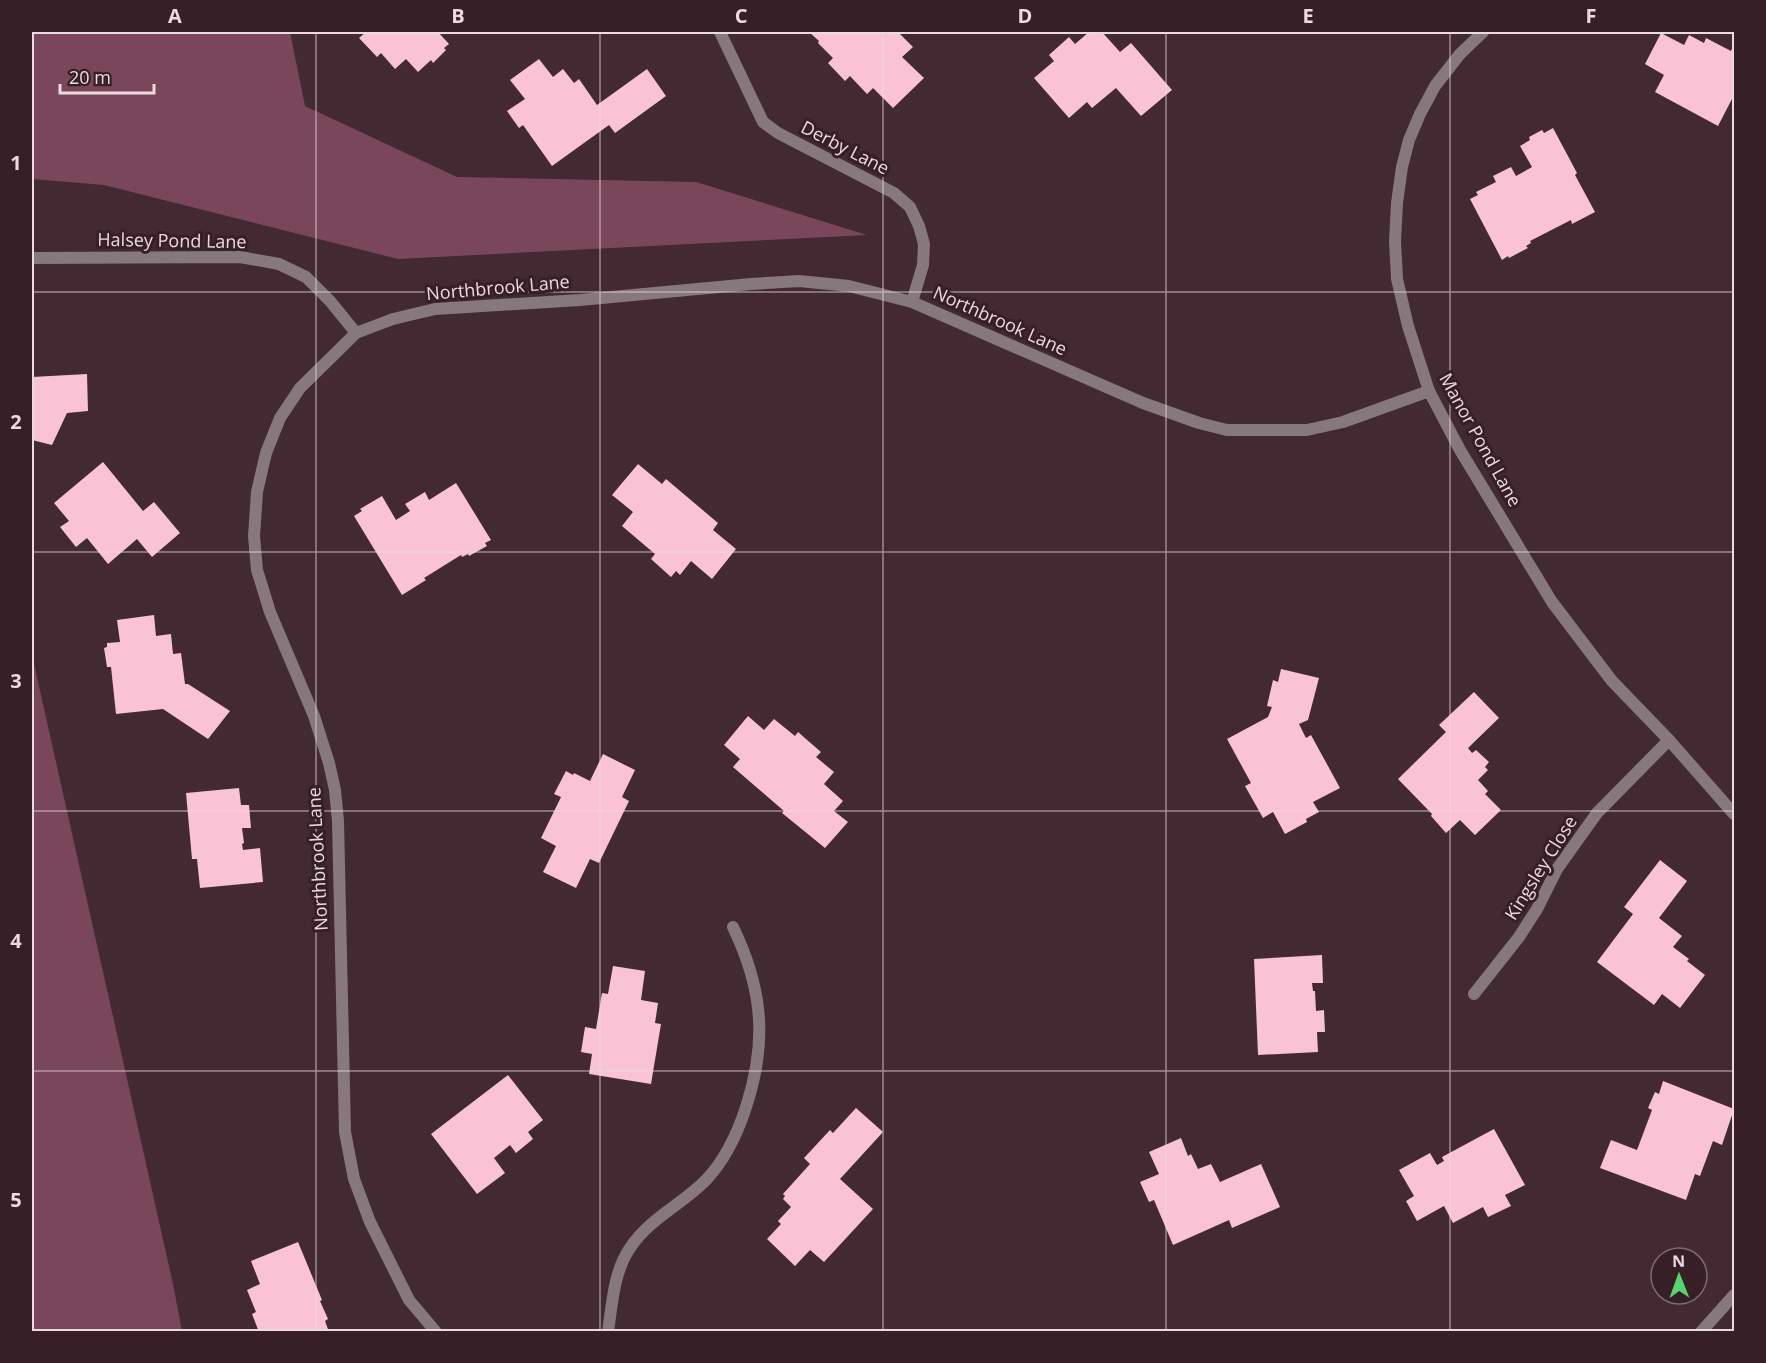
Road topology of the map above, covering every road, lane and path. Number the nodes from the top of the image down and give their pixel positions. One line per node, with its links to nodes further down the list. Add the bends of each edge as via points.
1 (720, 32): 4 (street, Derby Lane, via 764,122 894,193 910,207 924,244)
2 (1483, 32): 6 (street, Manor Pond Lane, via 1435,86 1409,140 1402,167 1395,241 1397,279)
3 (32, 258): 5 (street, Halsey Pond Lane, via 240,257 279,264 306,277)
4 (912, 302): 5 (street, Northbrook Lane, via 849,286 799,281 435,309); 6 (street, Northbrook Lane, via 1143,403 1227,430 1307,430 1343,422)
5 (356, 333): 12 (street, Northbrook Lane, via 300,388 280,418 257,492 254,536 257,570 270,612 314,716 335,790 345,1132 354,1179 370,1222 409,1300)
6 (1429, 391): 7 (street, Manor Pond Lane, via 1552,602 1612,681)
7 (1669, 740): 8 (street, Manor Pond Lane); 10 (street, Kingsley Close, via 1597,813 1557,870 1519,937)
8 (1734, 814)
9 (733, 927): 13 (street, via 747,958 759,1019 757,1058 742,1119 725,1155 705,1181 649,1226 630,1247 621,1265)
10 (1474, 994)
11 (1734, 1295): 14 (street)
12 (436, 1332)
13 (608, 1332)
14 (1701, 1332)

